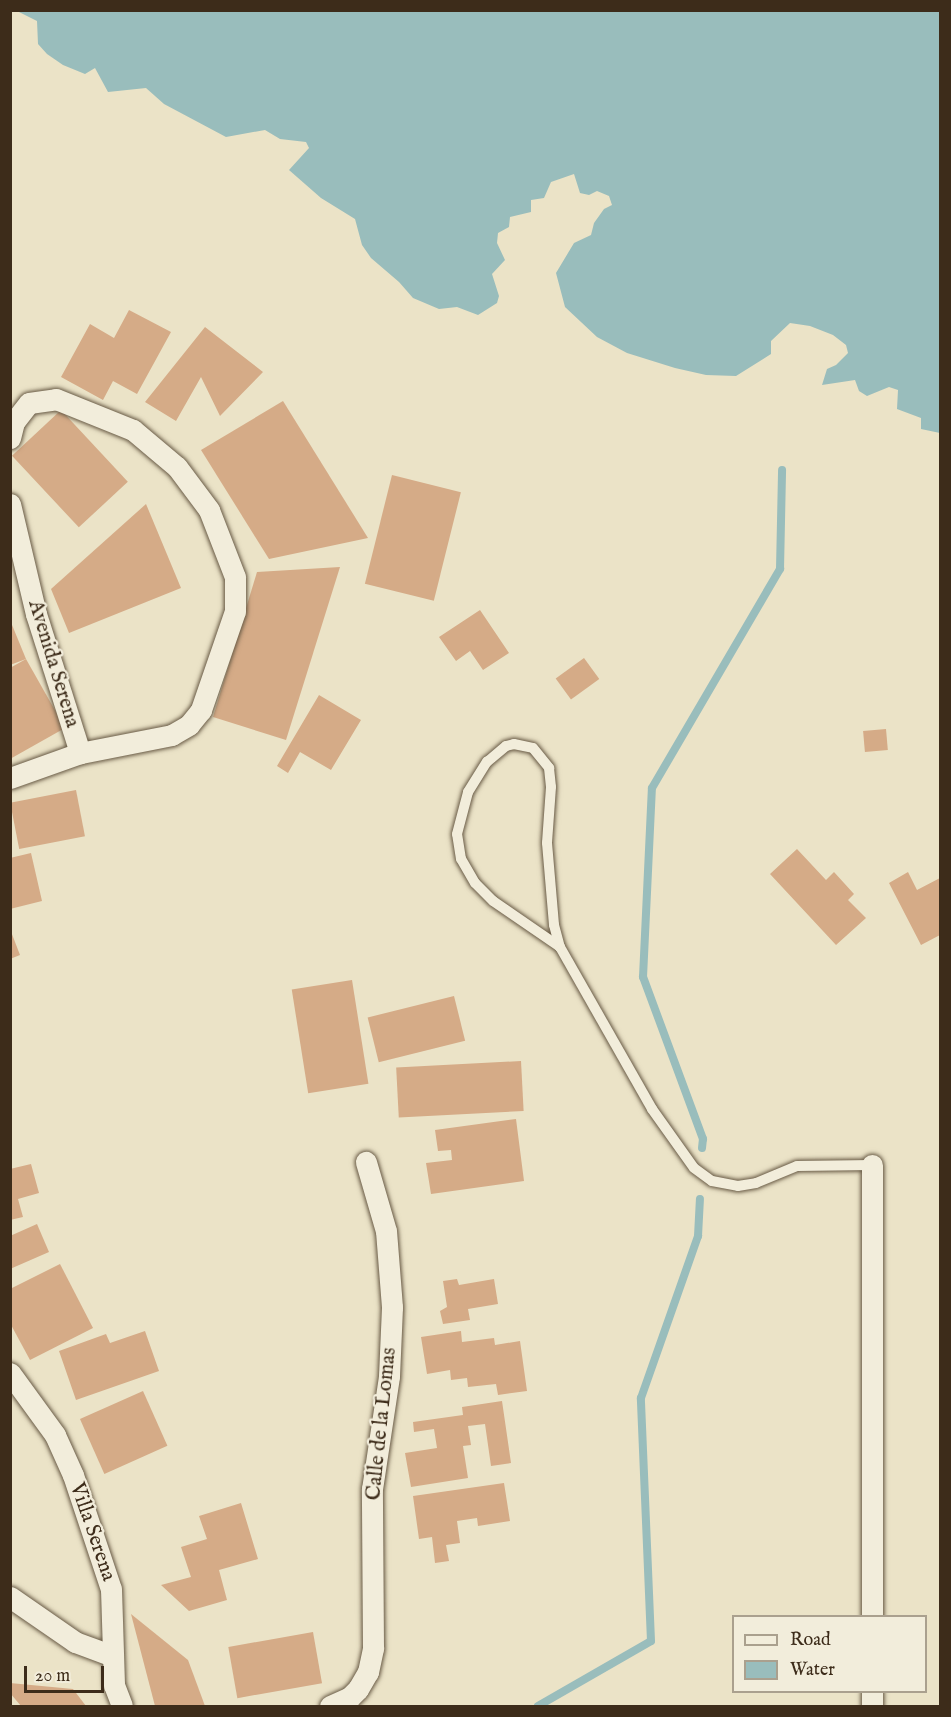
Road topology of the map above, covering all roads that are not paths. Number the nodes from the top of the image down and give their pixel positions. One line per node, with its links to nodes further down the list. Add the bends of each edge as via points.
1 (10, 438): 3 (street, Avenida Serena, via 15,422 29,403 56,399 133,430 177,467 209,510 235,577 235,611 201,710 189,725 172,735)
2 (10, 504): 3 (street, Avenida Serena, via 36,614)
3 (80, 753): 4 (street, Avenida Serena)
4 (10, 778)
5 (560, 947): 5 (lane, via 554,925 547,843 549,768 533,748 514,744 487,762 468,792 458,827 461,859 475,883 493,901); 7 (lane, via 652,1109 683,1156 705,1177 738,1186 797,1166)
6 (366, 1162): 13 (street, Calle de la Lomas, via 386,1232 392,1307 389,1376 372,1489 373,1648 368,1672 358,1689)
7 (872, 1165): 10 (street)
8 (10, 1373): 11 (street, Villa Serena, via 55,1435 73,1475 111,1589)
9 (10, 1597): 11 (street, via 75,1642)
10 (872, 1615)
11 (113, 1656): 12 (street, Villa Serena, via 114,1685)
12 (122, 1707)
13 (330, 1707)

